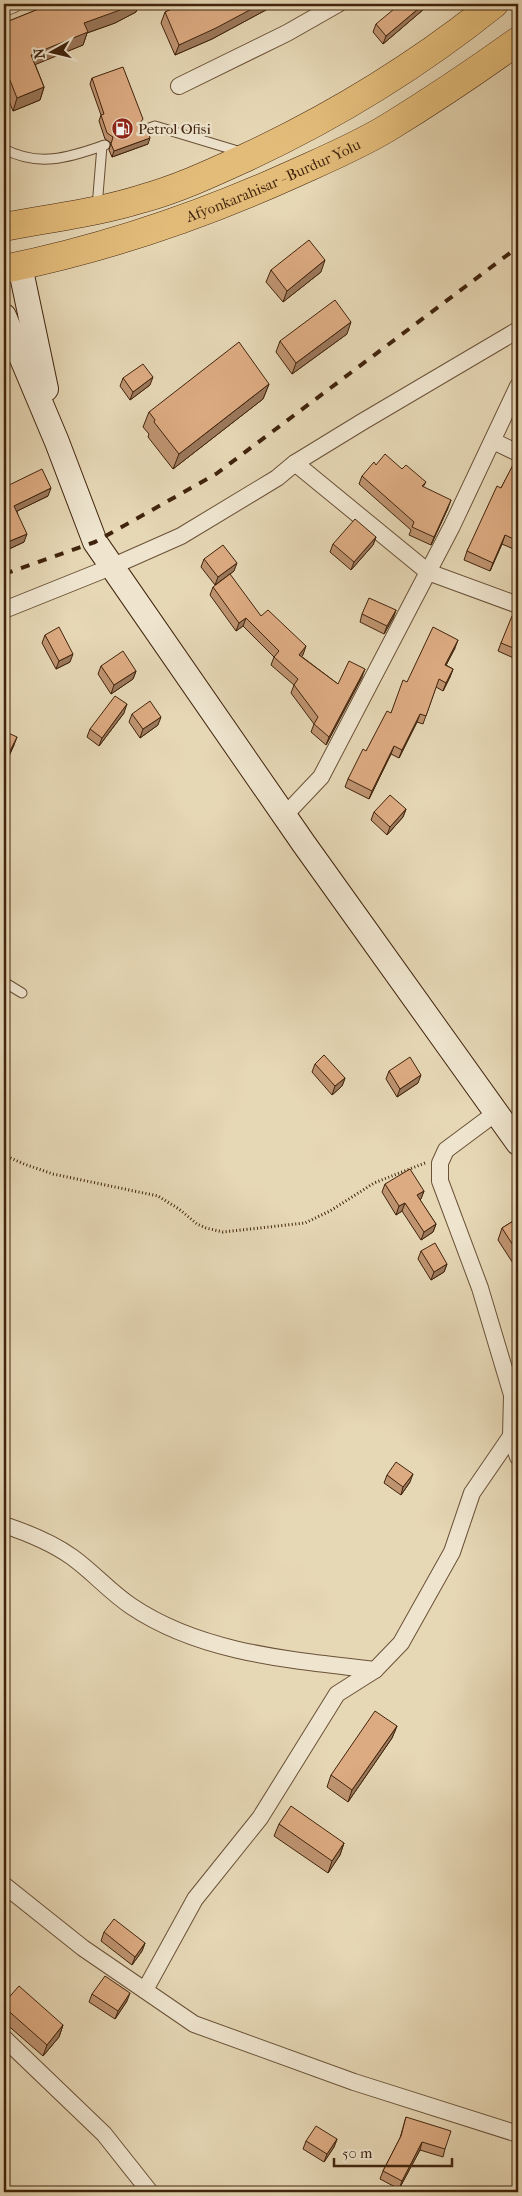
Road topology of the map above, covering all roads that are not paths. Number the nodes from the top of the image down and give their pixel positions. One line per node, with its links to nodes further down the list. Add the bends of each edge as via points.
1 (14, 4): 4 (street)
2 (338, 4): 6 (street, via 287,33)
3 (494, 4): 9 (highway, Afyonkarahisar - Burdur Yolu, via 453,37 380,86)
4 (4, 8)
5 (518, 41): 12 (highway, Afyonkarahisar - Burdur Yolu, via 388,127 335,155 206,212 92,248)
6 (178, 86)
7 (144, 130): 9 (lane, via 155,126)
8 (4, 149): 10 (lane, via 23,157 47,160 105,145)
9 (251, 155): 10 (highway, Afyonkarahisar - Burdur Yolu, via 192,183)
10 (97, 210): 11 (highway, Afyonkarahisar - Burdur Yolu)
11 (6, 223): 12 (highway)
12 (12, 267): 17 (street)
13 (4, 316): 17 (street)
14 (518, 330): 19 (street)
15 (518, 386): 16 (street)
16 (493, 441): 18 (street); 21 (street)
17 (57, 442): 20 (street, via 95,542)
18 (518, 453)
19 (295, 464): 20 (street, via 181,536); 21 (street)
20 (111, 567): 23 (street); 24 (street)
21 (428, 572): 22 (street); 24 (street, via 321,778)
22 (518, 605)
23 (4, 610)
24 (284, 816): 27 (street)
25 (4, 982): 26 (lane)
26 (22, 994)
27 (497, 1112): 28 (street); 29 (street, via 446,1150 440,1163 440,1181 480,1288 512,1395)
28 (518, 1143)
29 (511, 1436): 30 (street); 32 (street, via 472,1493 452,1552 401,1643)
30 (518, 1457)
31 (4, 1525): 32 (street, via 40,1537 72,1557 130,1606 180,1634 248,1652)
32 (375, 1670): 34 (street, via 337,1694 260,1818 195,1899)
33 (4, 1885): 34 (street, via 83,1948)
34 (146, 1990): 36 (street, via 194,2024 354,2082)
35 (4, 2038): 37 (street, via 104,2134)
36 (518, 2134)
37 (150, 2192)

